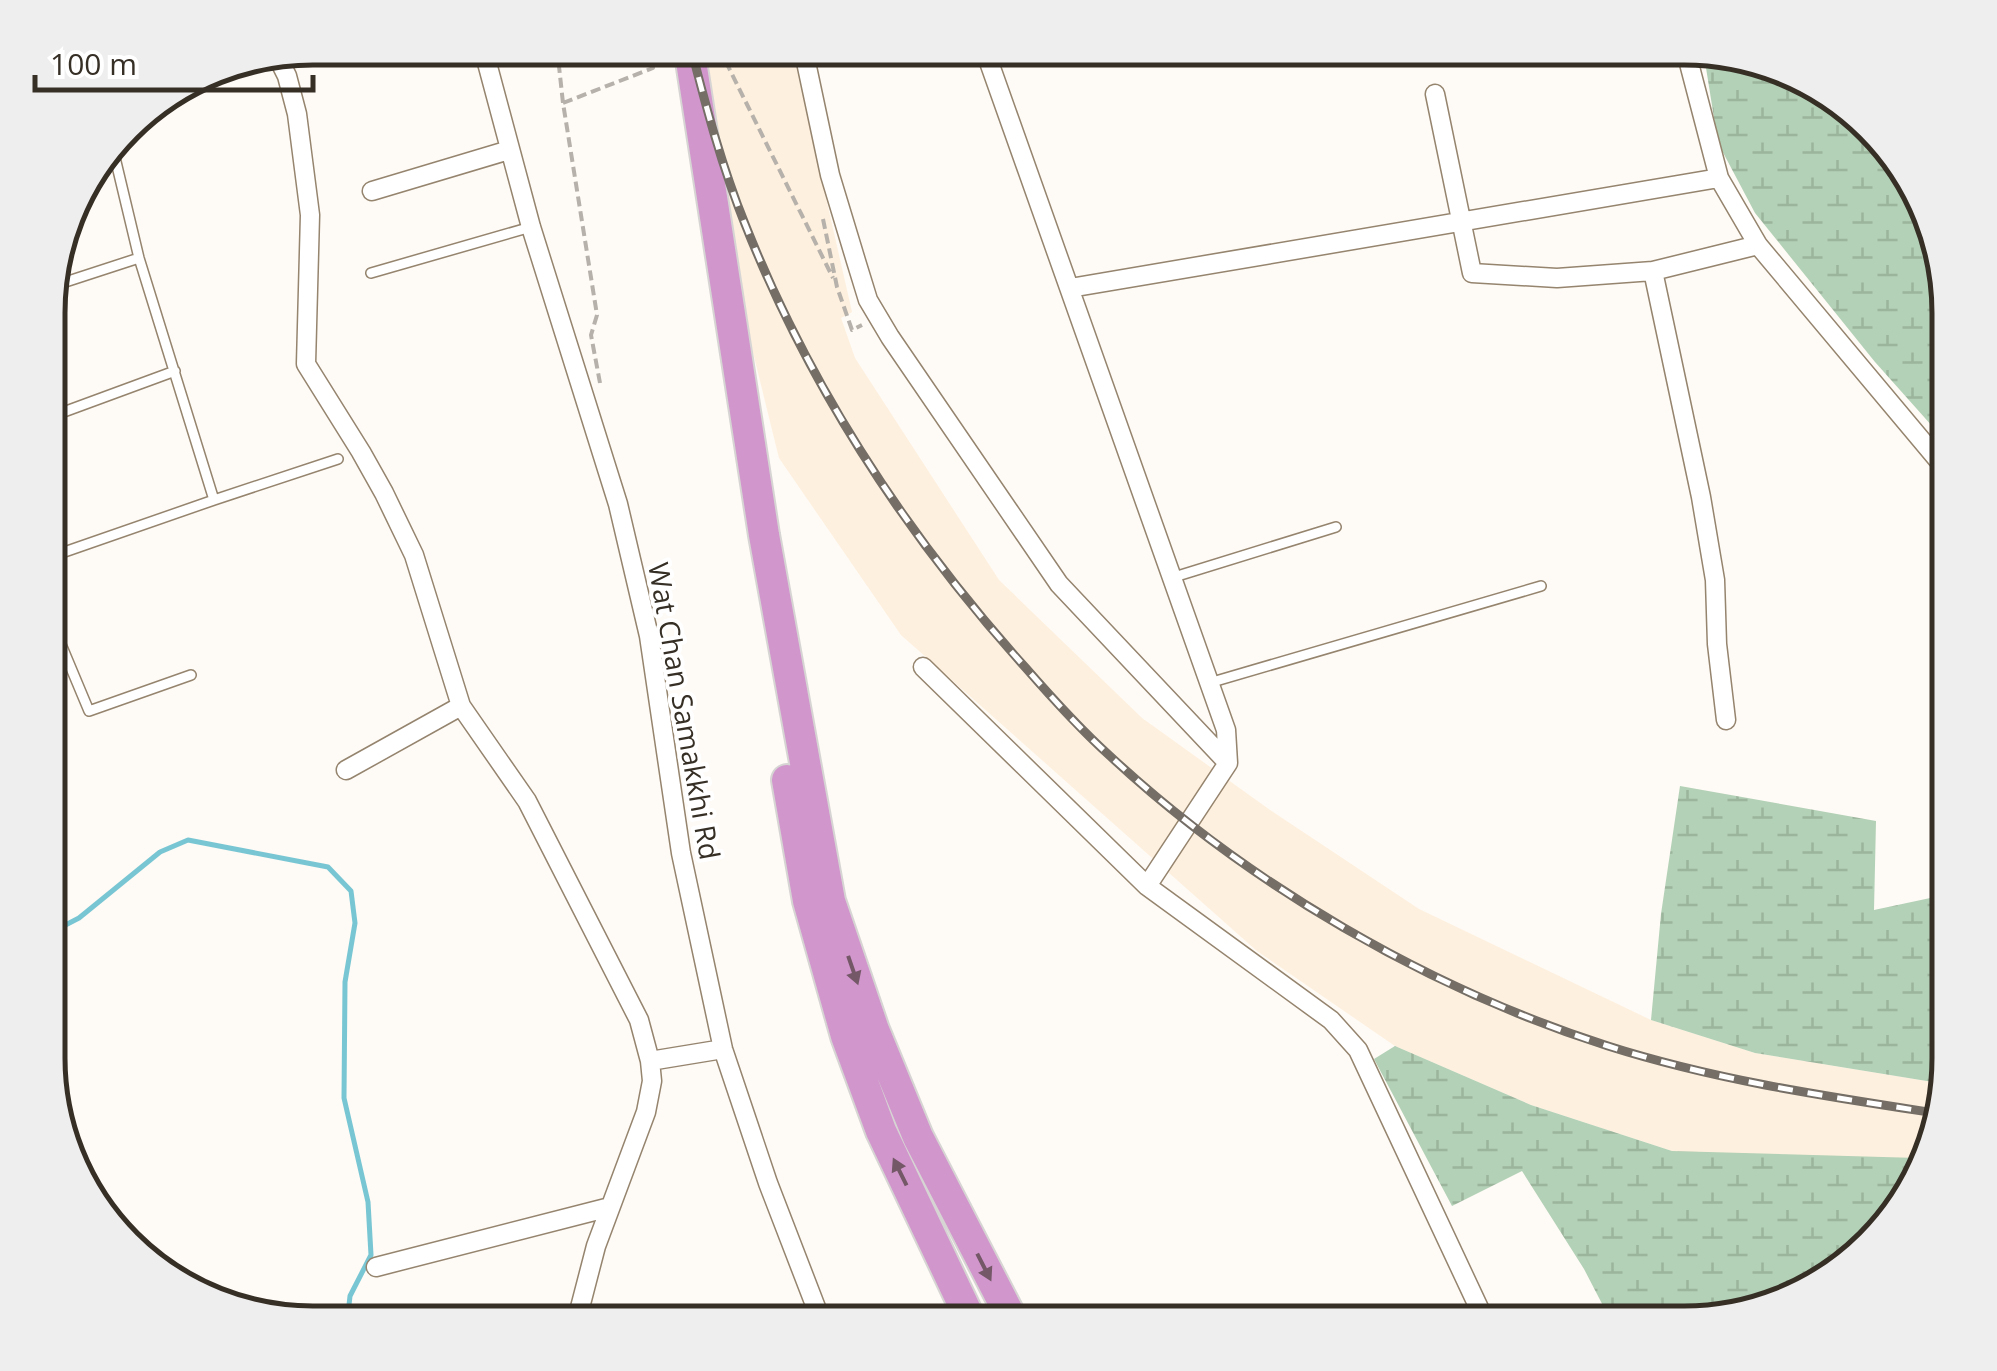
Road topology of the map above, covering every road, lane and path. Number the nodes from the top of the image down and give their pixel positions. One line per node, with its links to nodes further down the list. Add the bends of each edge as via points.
1 (488, 66): 13 (street, Wat Chan Samakkhi Rd)
2 (559, 66): 12 (path)
3 (653, 66): 12 (path)
4 (679, 66): 51 (highway, one-way to 4, via 880,1131 808,902)
5 (692, 66): 52 (highway, one-way to 52, via 764,535 830,901 918,1137)
6 (728, 66): 25 (path, via 838,286 852,330)
7 (807, 66): 25 (street, via 830,174)
8 (990, 66): 24 (street)
9 (1690, 66): 15 (street)
10 (283, 68): 40 (street, via 297,114 310,215 306,364 414,555)
11 (1436, 94): 17 (street)
12 (563, 102): 27 (path, via 598,315 591,335)
13 (510, 150): 16 (street); 18 (street, Wat Chan Samakkhi Rd)
14 (116, 162): 20 (lane)
15 (1719, 178): 17 (street); 19 (street)
16 (372, 190)
17 (1462, 222): 21 (street, via 1472,273 1557,278); 24 (street)
18 (531, 227): 22 (lane); 45 (street, Wat Chan Samakkhi Rd, via 618,504 650,636 682,853)
19 (1758, 245): 21 (street); 29 (street)
20 (139, 258): 23 (lane); 26 (lane)
21 (1653, 271): 41 (street, via 1715,580)
22 (371, 273)
23 (67, 281)
24 (1070, 288): 34 (street)
25 (878, 318): 42 (street, via 1059,584)
26 (175, 370): 28 (lane); 31 (lane)
27 (602, 392)
28 (65, 411)
29 (1931, 451)
30 (338, 459): 31 (lane)
31 (214, 500): 33 (lane)
32 (1336, 527): 34 (lane)
33 (65, 551)
34 (1171, 578): 39 (street)
35 (1542, 586): 39 (lane)
36 (65, 655): 38 (lane, via 89,711)
37 (924, 666): 44 (street)
38 (191, 675)
39 (1209, 682): 42 (street, via 1226,730)
40 (461, 706): 43 (street); 46 (street, via 527,801 638,1020)
41 (1726, 720)
42 (1228, 764): 44 (street)
43 (346, 770)
44 (1147, 886): 53 (street, via 1331,1020 1358,1050)
45 (722, 1049): 46 (street); 50 (street, Wat Chan Samakkhi Rd)
46 (650, 1061): 47 (street, via 646,1112)
47 (610, 1207): 48 (street); 49 (street)
48 (376, 1267)
49 (581, 1305)
50 (814, 1305)
51 (964, 1305)
52 (1005, 1306)
53 (1478, 1306)

